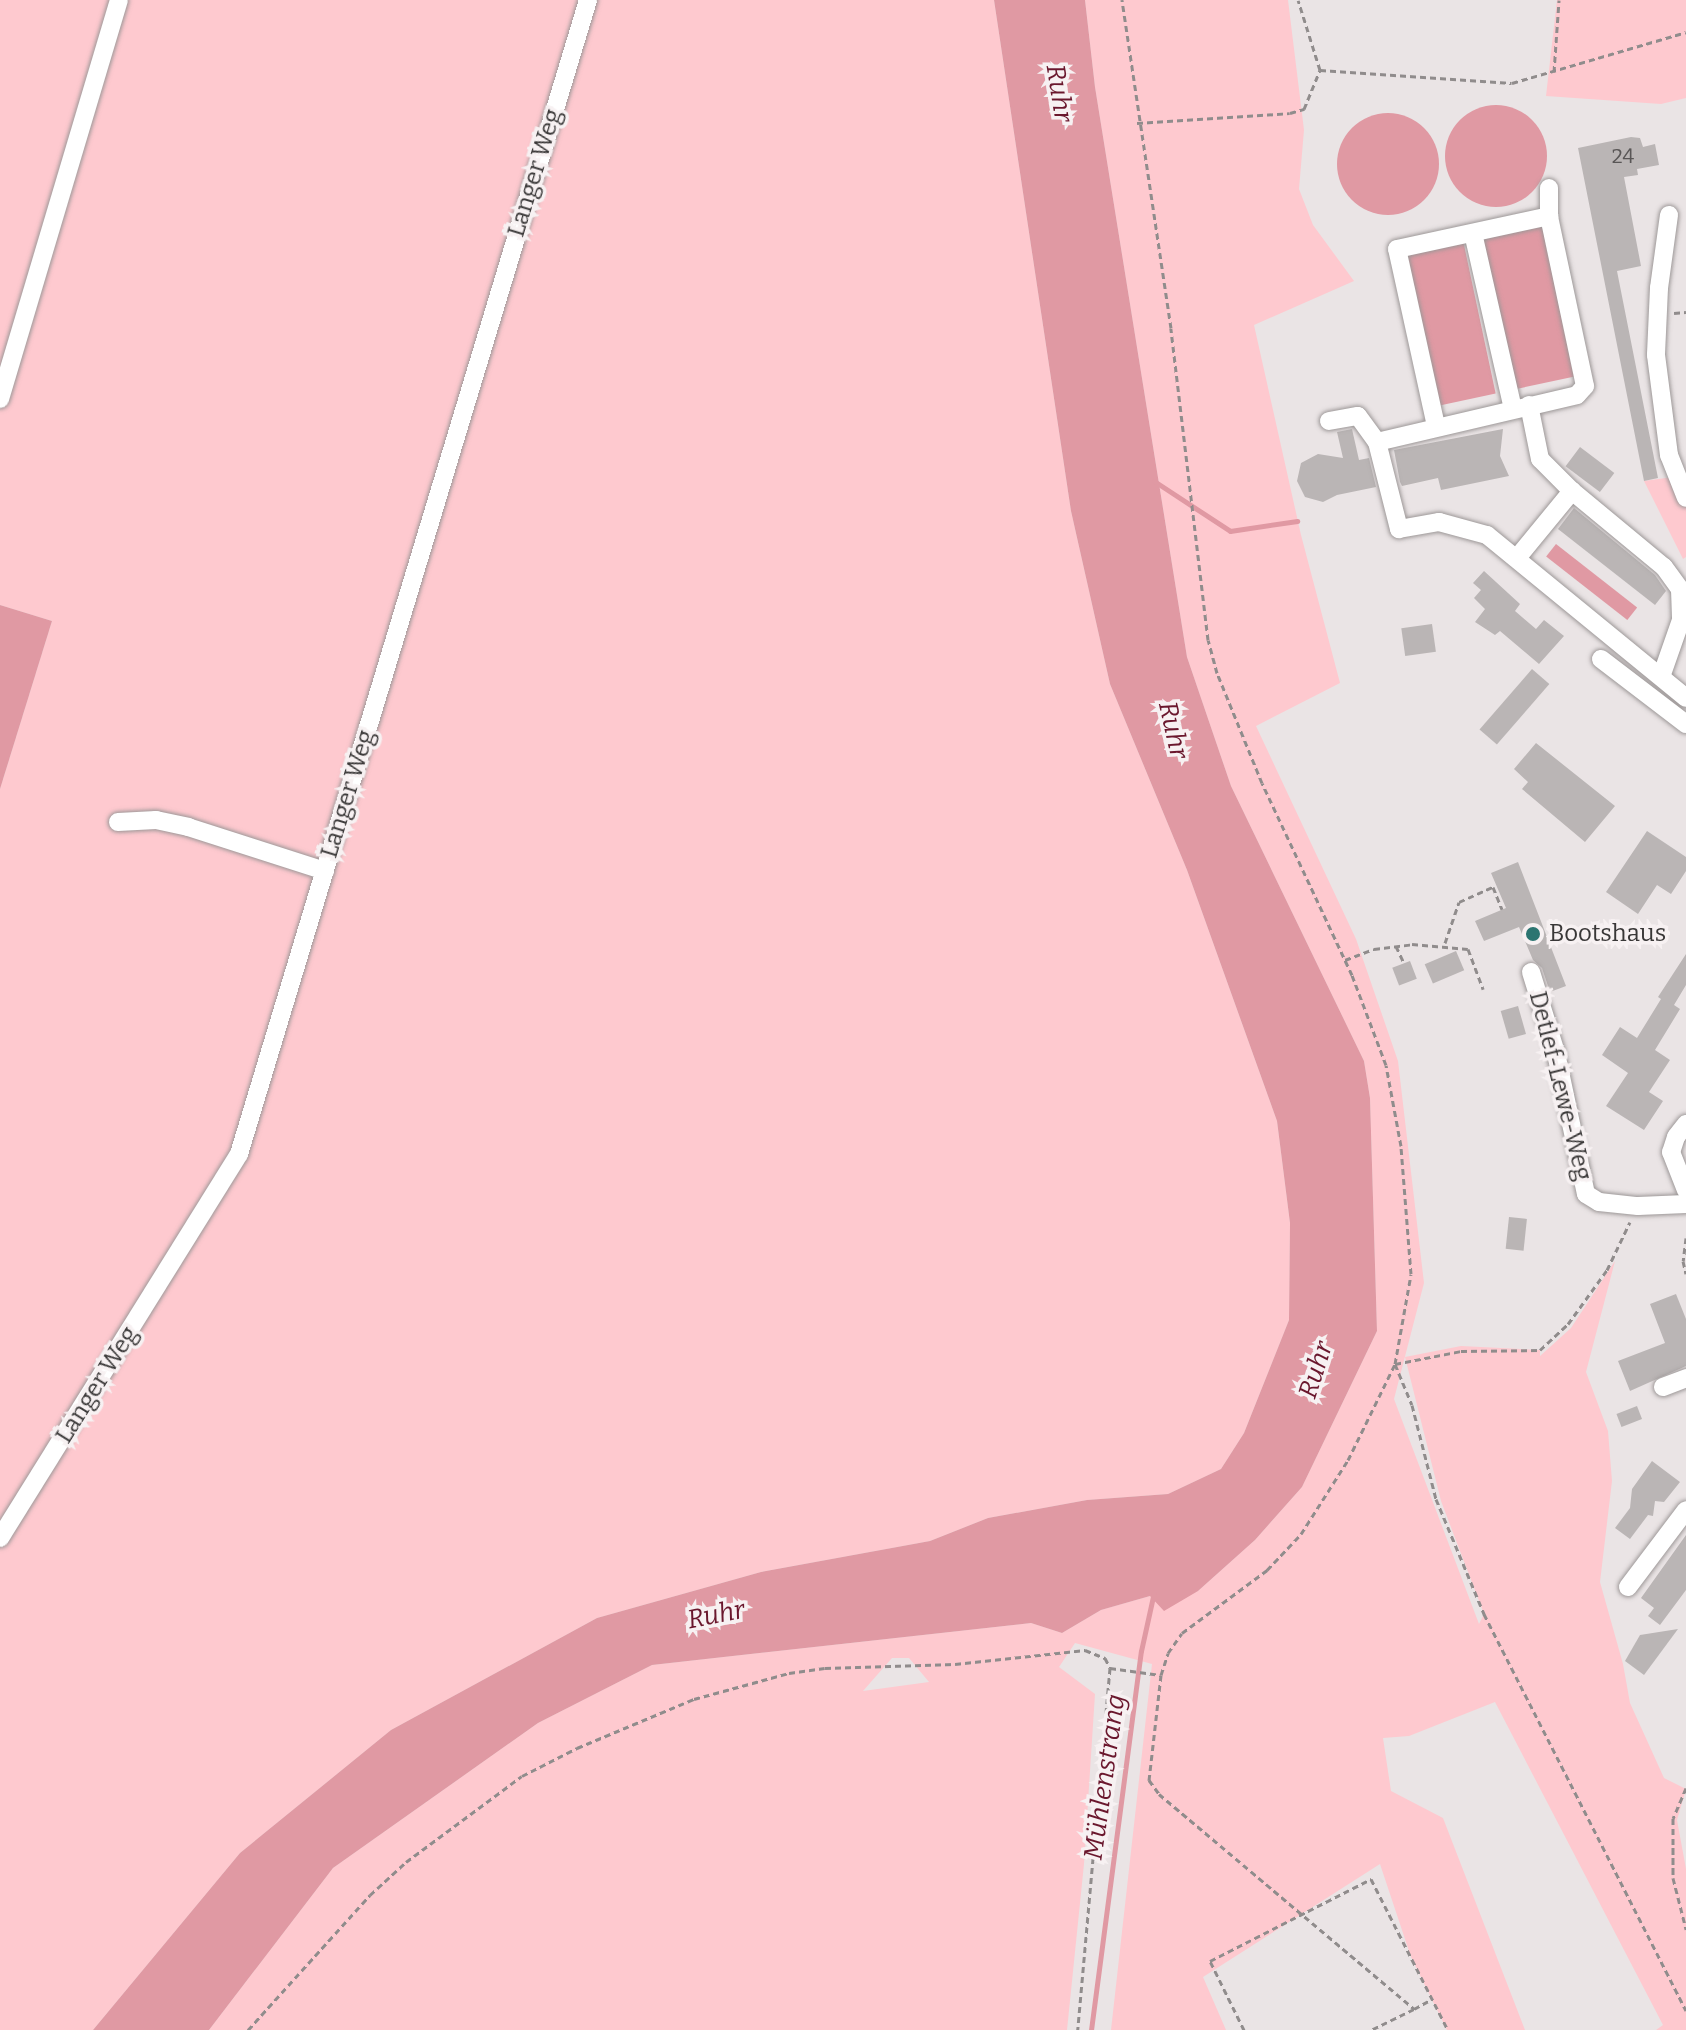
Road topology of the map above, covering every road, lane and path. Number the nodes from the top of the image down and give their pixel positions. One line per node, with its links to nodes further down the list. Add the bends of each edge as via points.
1 (119, 0): 14 (street)
2 (588, 0): 27 (street, Langer Weg)
3 (1122, 0): 9 (path)
4 (1298, 0): 7 (path)
5 (1559, 0): 8 (path)
6 (1686, 32): 8 (path)
7 (1320, 70): 8 (path, via 1512,83); 9 (path, via 1298,112)
8 (1554, 72)
9 (1137, 123): 31 (path, via 1171,328 1208,640 1262,783)
10 (1549, 188): 12 (street)
11 (1669, 215): 20 (street, via 1656,355 1669,455)
12 (1549, 216): 13 (street); 15 (street, via 1585,386 1577,395)
13 (1473, 233): 15 (street); 17 (street, via 1397,249)
14 (0, 399)
15 (1521, 407): 17 (street); 19 (street, via 1540,459)
16 (1329, 421): 18 (street, via 1358,416)
17 (1436, 426): 18 (street)
18 (1377, 442): 21 (street, via 1399,529 1439,522 1487,535)
19 (1572, 491): 21 (street); 23 (street, via 1664,567 1680,589 1681,620)
20 (1686, 498)
21 (1517, 558): 23 (street)
22 (1601, 659): 25 (street)
23 (1661, 677): 24 (street)
24 (1686, 698)
25 (1686, 724)
26 (118, 822): 27 (street, via 156,820 188,827)
27 (325, 871): 45 (street, Langer Weg, via 239,1154)
28 (1502, 909): 29 (path, via 1493,887 1459,902)
29 (1445, 944): 30 (path); 34 (path, via 1468,949)
30 (1396, 946): 31 (path); 32 (path)
31 (1345, 960): 41 (path, via 1386,1065 1399,1132 1411,1274)
32 (1404, 963)
33 (1531, 972): 38 (street, Detlef-Lewe-Weg, via 1556,1053 1586,1194 1599,1202)
34 (1483, 989)
35 (1686, 1124): 36 (street, via 1671,1152)
36 (1686, 1190)
37 (1686, 1204): 38 (street, Detlef-Lewe-Weg)
38 (1638, 1206): 41 (path, via 1607,1270 1568,1324 1540,1350 1461,1351)
39 (1686, 1238): 40 (path)
40 (1686, 1274)
41 (1395, 1364): 48 (path, via 1348,1460 1301,1534 1267,1570 1182,1633); 54 (path, via 1412,1405 1436,1499 1484,1614)
42 (1686, 1378): 43 (street)
43 (1663, 1387)
44 (1686, 1510): 46 (street)
45 (0, 1538)
46 (1628, 1587)
47 (1113, 1668): 48 (path); 55 (path, via 1105,1658 1085,1650 955,1664 825,1668 694,1699 633,1723 522,1776 406,1862); 56 (path)
48 (1161, 1675): 50 (path, via 1149,1780)
49 (1686, 1788): 51 (path, via 1673,1818 1673,1878)
50 (1300, 1913): 53 (path); 57 (path, via 1210,1961); 59 (path, via 1371,1879)
51 (1686, 1929)
52 (1432, 1999): 53 (path)
53 (1414, 2009): 58 (path)
54 (1686, 2011)
55 (248, 2030)
56 (1078, 2030)
57 (1244, 2030)
58 (1371, 2030)
59 (1448, 2030)

